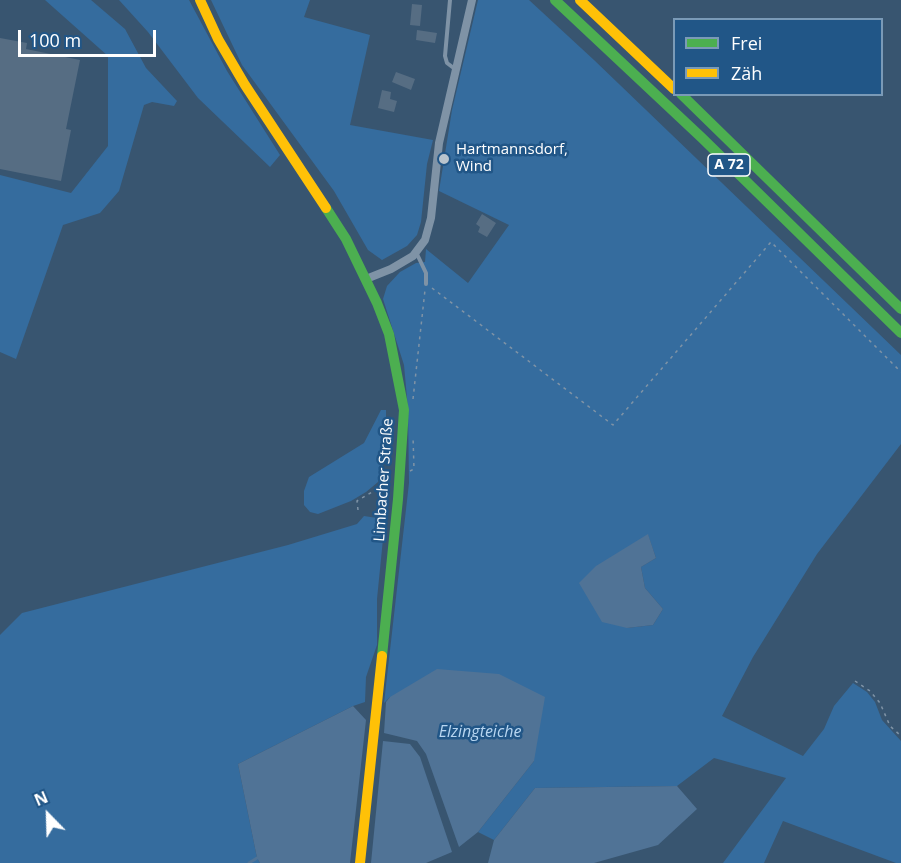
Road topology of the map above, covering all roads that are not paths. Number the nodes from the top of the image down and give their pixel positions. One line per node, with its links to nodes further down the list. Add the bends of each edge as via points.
1 (200, 0): 10 (main road, Limbacher Straße, via 239,76 337,223)
2 (450, 0): 6 (lane, via 445,56)
3 (472, 0): 6 (street)
4 (555, 0): 13 (main road, A 72)
5 (580, 0): 7 (main road)
6 (456, 69): 9 (street, via 439,143 430,218 425,240)
7 (673, 87)
8 (683, 96): 12 (main road, A 72)
9 (416, 252): 10 (street, via 391,269); 11 (lane, via 426,273)
10 (366, 279): 14 (main road, Limbacher Straße, via 389,334 404,410)
11 (426, 284)
12 (901, 309)
13 (901, 333)
14 (360, 863)

